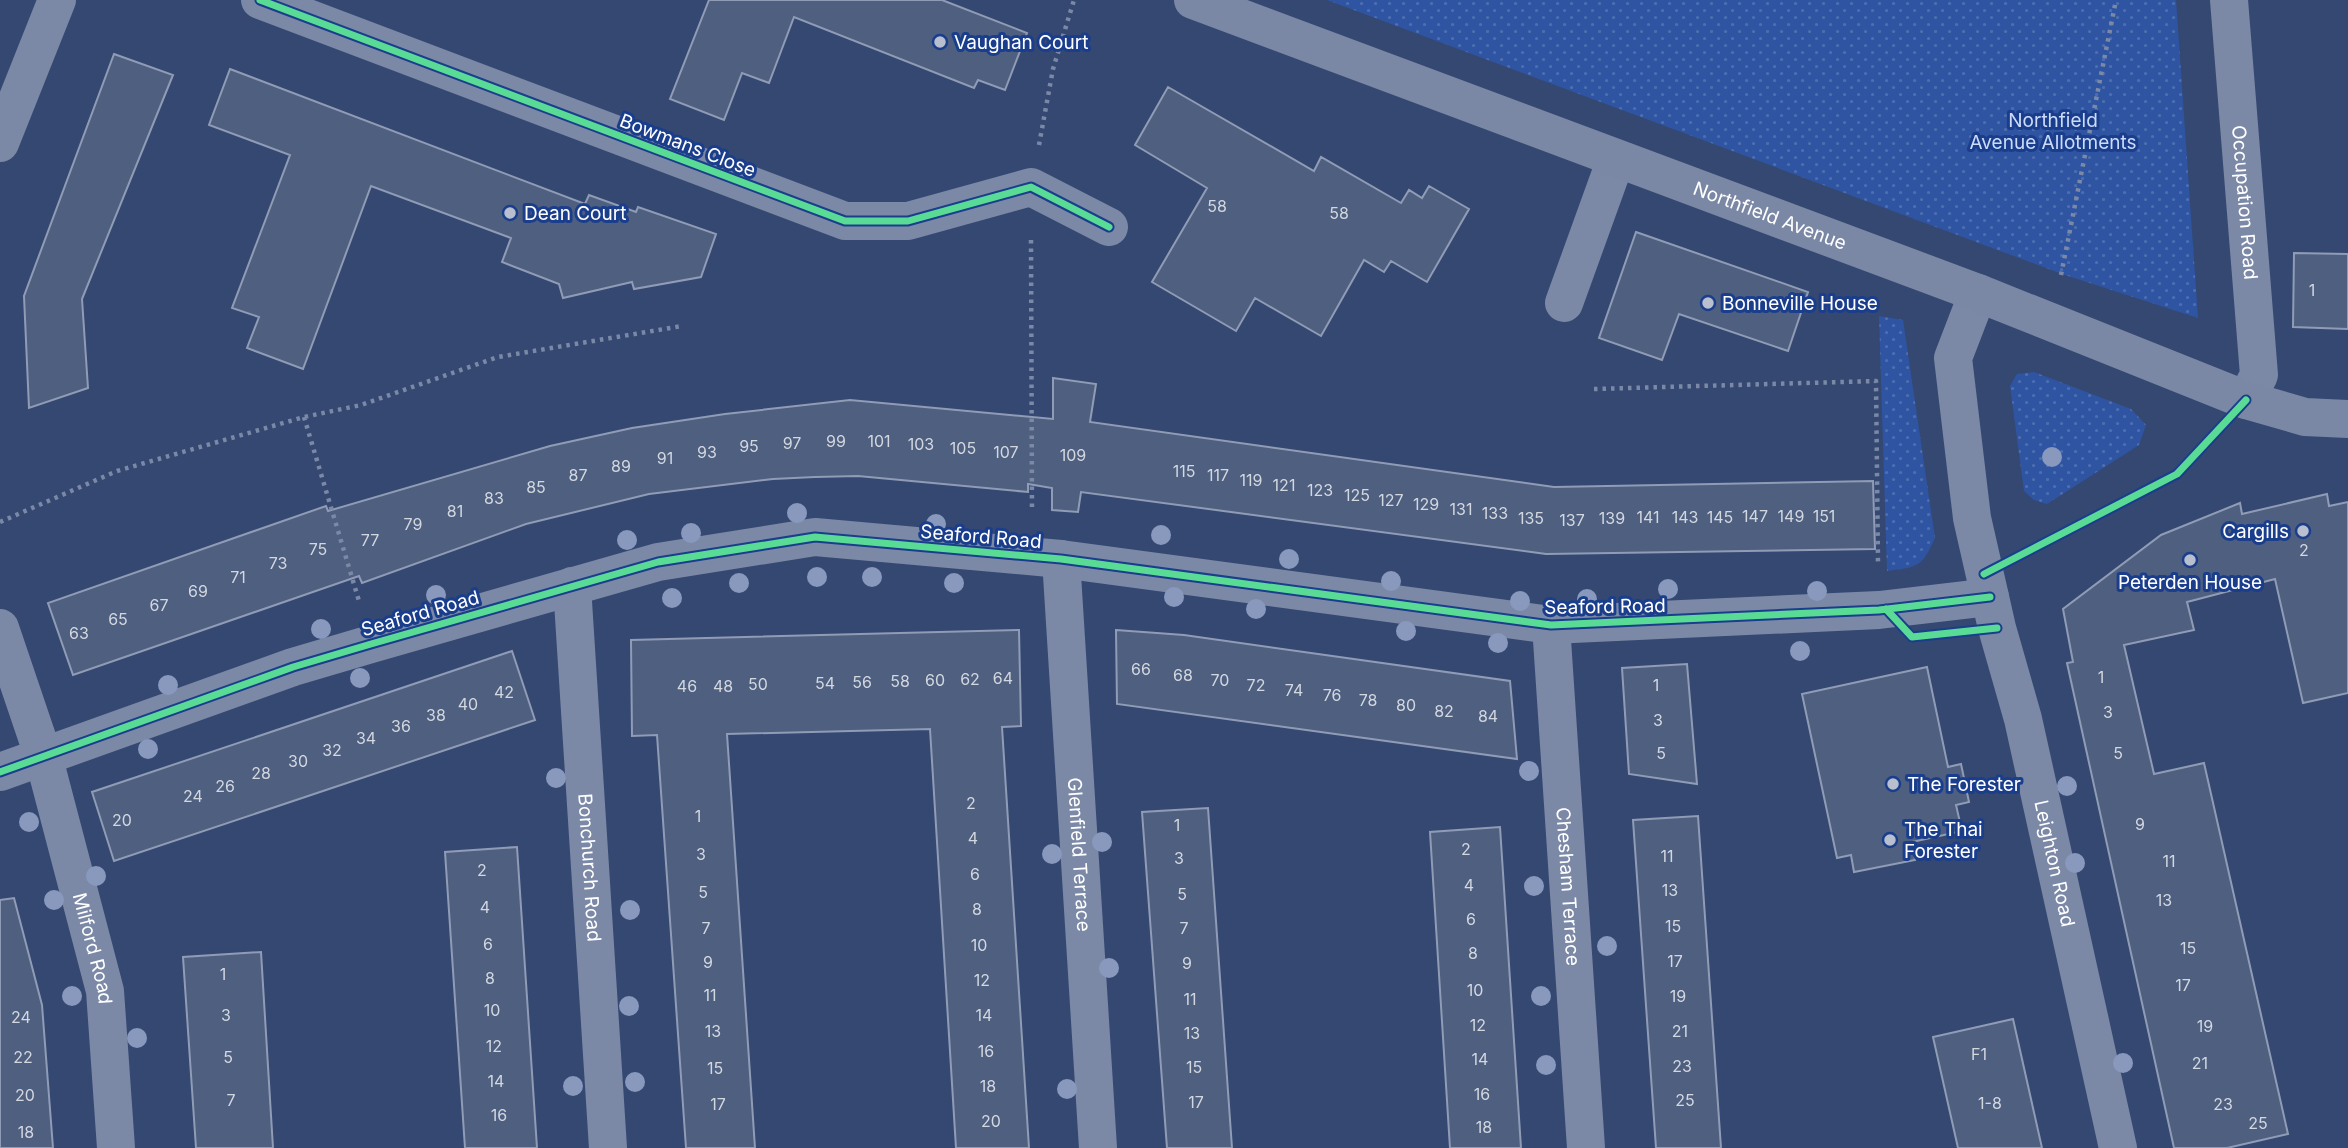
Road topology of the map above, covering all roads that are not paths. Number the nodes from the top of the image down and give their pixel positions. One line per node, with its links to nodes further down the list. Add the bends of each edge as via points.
1 (57, 0): 5 (street)
2 (260, 0): 7 (street, Bowmans Close, via 845,221 908,220 1031,187)
3 (1194, 0): 6 (main road, Northfield Avenue)
4 (2230, 0): 10 (street, Occupation Road, via 2259,375)
5 (0, 143)
6 (1616, 159): 8 (main road, Northfield Avenue); 9 (street)
7 (1109, 227)
8 (1978, 293): 10 (main road, Northfield Avenue); 14 (street, Leighton Road, via 1953,358 1972,518)
9 (1564, 303)
10 (2246, 400): 11 (main road, Northfield Avenue, via 2305,417)
11 (2348, 419)
12 (1061, 559): 13 (street, Seaford Road, via 815,537 658,562); 15 (street, Seaford Road); 21 (street, Glenfield Terrace)
13 (572, 586): 17 (street, Seaford Road, via 293,667); 20 (street, Bonchurch Road)
14 (1990, 597): 15 (street, Seaford Road, via 1880,610); 23 (street, Leighton Road, via 2023,719)
15 (1551, 625): 22 (street, Chesham Terrace)
16 (0, 628): 17 (street, Milford Road)
17 (43, 755): 18 (street, Seaford Road); 19 (street, Milford Road, via 105,991)
18 (0, 772)
19 (116, 1148)
20 (608, 1148)
21 (1098, 1148)
22 (1586, 1148)
23 (2118, 1148)

